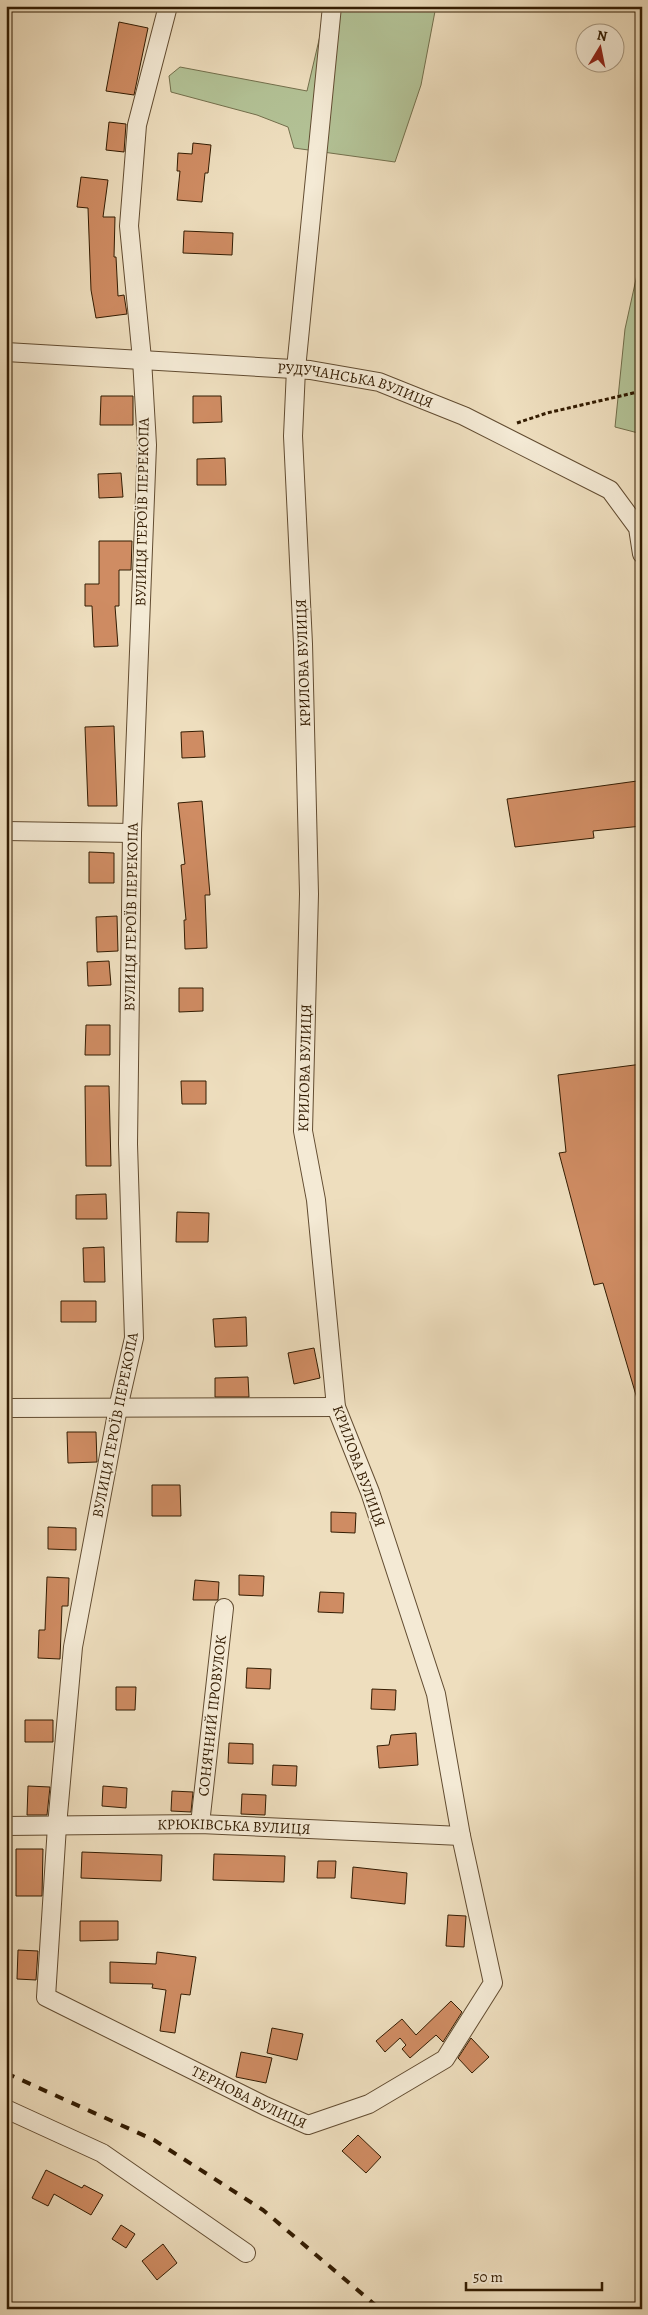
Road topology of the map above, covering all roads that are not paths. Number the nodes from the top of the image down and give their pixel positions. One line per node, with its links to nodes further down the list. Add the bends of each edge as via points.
1 (168, 6): 4 (street, ВУЛИЦЯ ГЕРОЇВ ПЕРЕКОПА, via 137,125 129,226)
2 (332, 6): 5 (street, КРИЛОВА ВУЛИЦЯ)
3 (6, 352): 4 (street, РУДУЧАНСЬКА ВУЛИЦЯ)
4 (142, 359): 5 (street, РУДУЧАНСЬКА ВУЛИЦЯ); 8 (street, ВУЛИЦЯ ГЕРОЇВ ПЕРЕКОПА, via 147,445)
5 (296, 369): 6 (street, РУДУЧАНСЬКА ВУЛИЦЯ, via 379,382 464,416 610,490 638,528); 9 (street, КРИЛОВА ВУЛИЦЯ, via 293,436 303,644 309,894 303,1131 316,1200)
6 (642, 554)
7 (6, 831): 8 (street)
8 (132, 833): 11 (street, ВУЛИЦЯ ГЕРОЇВ ПЕРЕКОПА, via 128,1144 134,1338)
9 (336, 1406): 11 (street); 16 (street, КРИЛОВА ВУЛИЦЯ, via 370,1492 436,1694)
10 (6, 1408): 11 (street)
11 (118, 1408): 15 (street, ВУЛИЦЯ ГЕРОЇВ ПЕРЕКОПА, via 73,1647)
12 (224, 1608): 13 (street, СОНЯЧНИЙ ПРОВУЛОК)
13 (200, 1824): 15 (street, КРЮКІВСЬКА ВУЛИЦЯ); 16 (street, КРЮКІВСЬКА ВУЛИЦЯ)
14 (6, 1826): 15 (street, КРЮКІВСЬКА ВУЛИЦЯ)
15 (57, 1826): 16 (street, ТЕРНОВА ВУЛИЦЯ, via 46,1997 308,2125 369,2104 445,2060 493,1983)
16 (461, 1836)
17 (6, 2109): 18 (street, via 102,2153)
18 (246, 2253)

